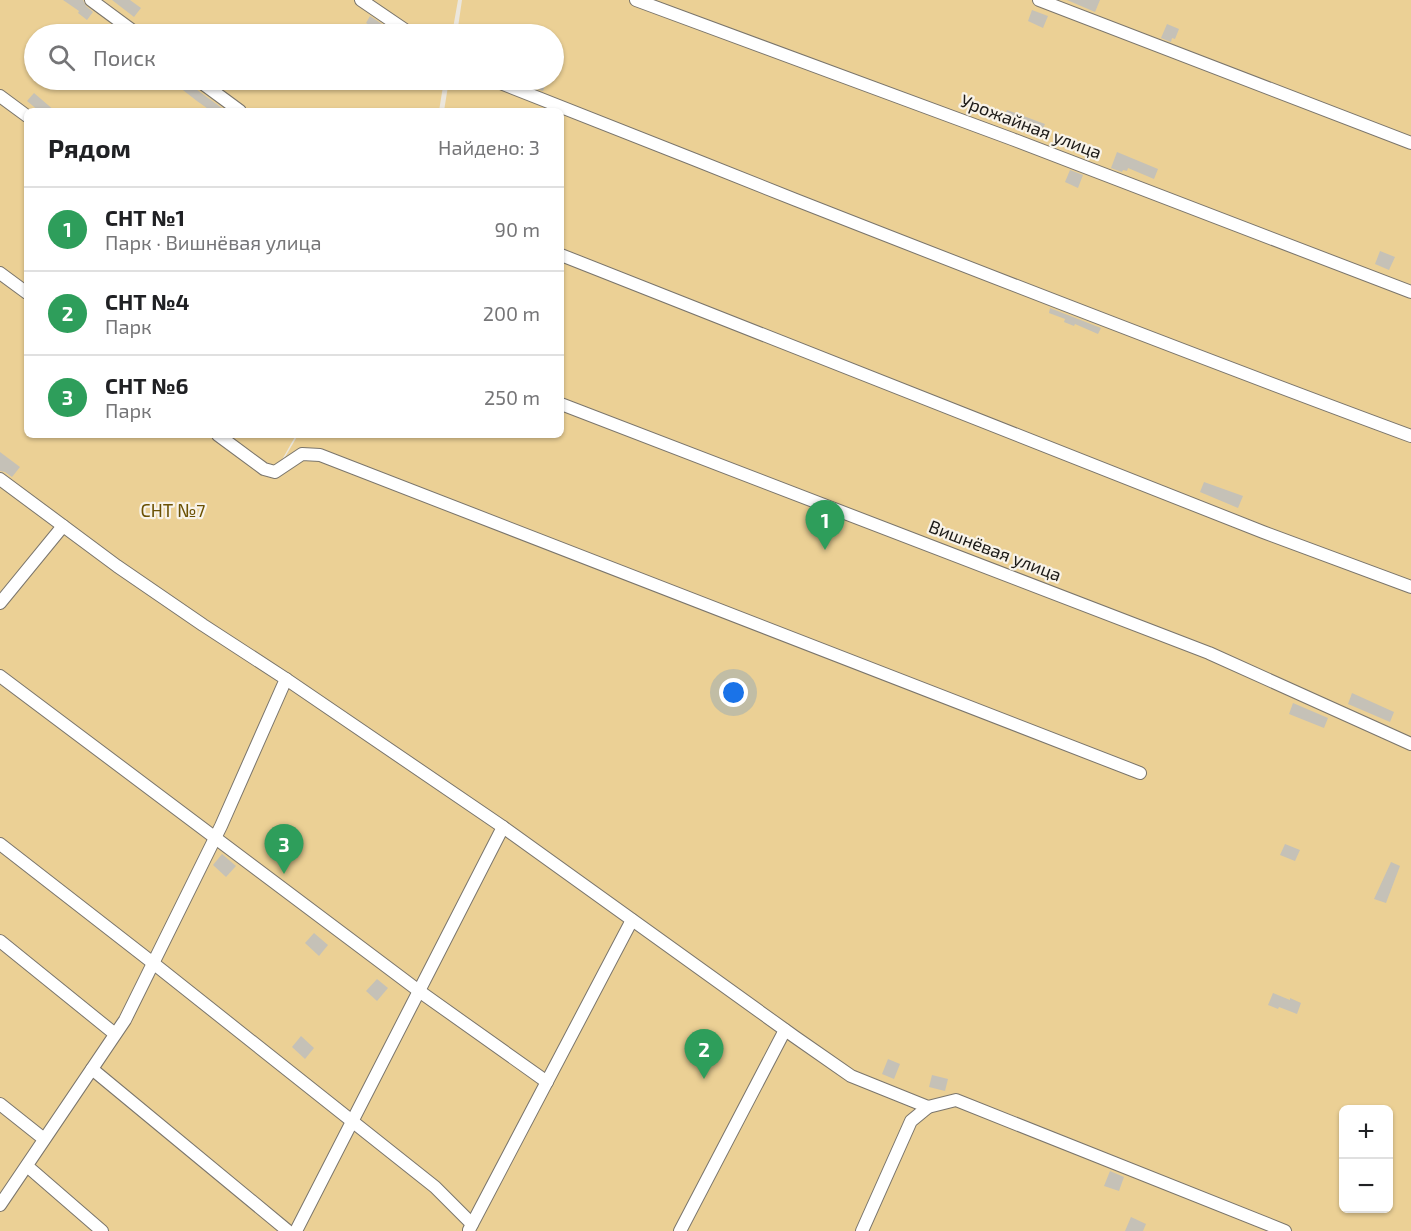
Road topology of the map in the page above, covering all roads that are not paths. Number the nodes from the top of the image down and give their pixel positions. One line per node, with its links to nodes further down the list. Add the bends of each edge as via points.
1 (91, 0): 5 (street)
2 (361, 0): 6 (street)
3 (636, 0): 16 (street, Урожайная улица)
4 (1039, 0): 12 (street)
5 (123, 24)
6 (396, 24)
7 (212, 90): 10 (street)
8 (519, 90): 18 (street, via 795,200)
9 (0, 96): 11 (street)
10 (236, 108)
11 (24, 114)
12 (1411, 143)
13 (564, 256): 22 (street)
14 (0, 273): 15 (street)
15 (24, 291)
16 (1411, 292)
17 (564, 405): 26 (street, Вишнёвая улица, via 1209,653)
18 (1411, 435)
19 (222, 438): 27 (street, via 264,469 275,472 302,454 320,455)
20 (0, 478): 21 (street)
21 (63, 526): 23 (street); 25 (street)
22 (1411, 587)
23 (0, 603)
24 (0, 676): 29 (street)
25 (286, 679): 28 (street); 29 (street)
26 (1411, 744)
27 (1140, 773)
28 (503, 827): 31 (street); 34 (street)
29 (215, 838): 33 (street); 34 (street)
30 (0, 844): 33 (street)
31 (632, 920): 35 (street); 38 (street)
32 (0, 941): 36 (street)
33 (153, 963): 36 (street); 41 (street)
34 (419, 991): 38 (street); 41 (street)
35 (785, 1030): 40 (street, via 851,1076); 49 (street)
36 (115, 1034): 37 (street)
37 (92, 1069): 42 (street); 47 (street)
38 (547, 1082): 45 (street)
39 (0, 1104): 42 (street)
40 (928, 1107): 50 (street, via 911,1121); 51 (street, via 956,1100)
41 (352, 1121): 45 (street, via 435,1187); 48 (street)
42 (45, 1139): 43 (street)
43 (27, 1166): 44 (street); 46 (street)
44 (0, 1205)
45 (470, 1228)
46 (102, 1231)
47 (288, 1231)
48 (296, 1231)
49 (680, 1231)
50 (862, 1231)
51 (1285, 1231)

